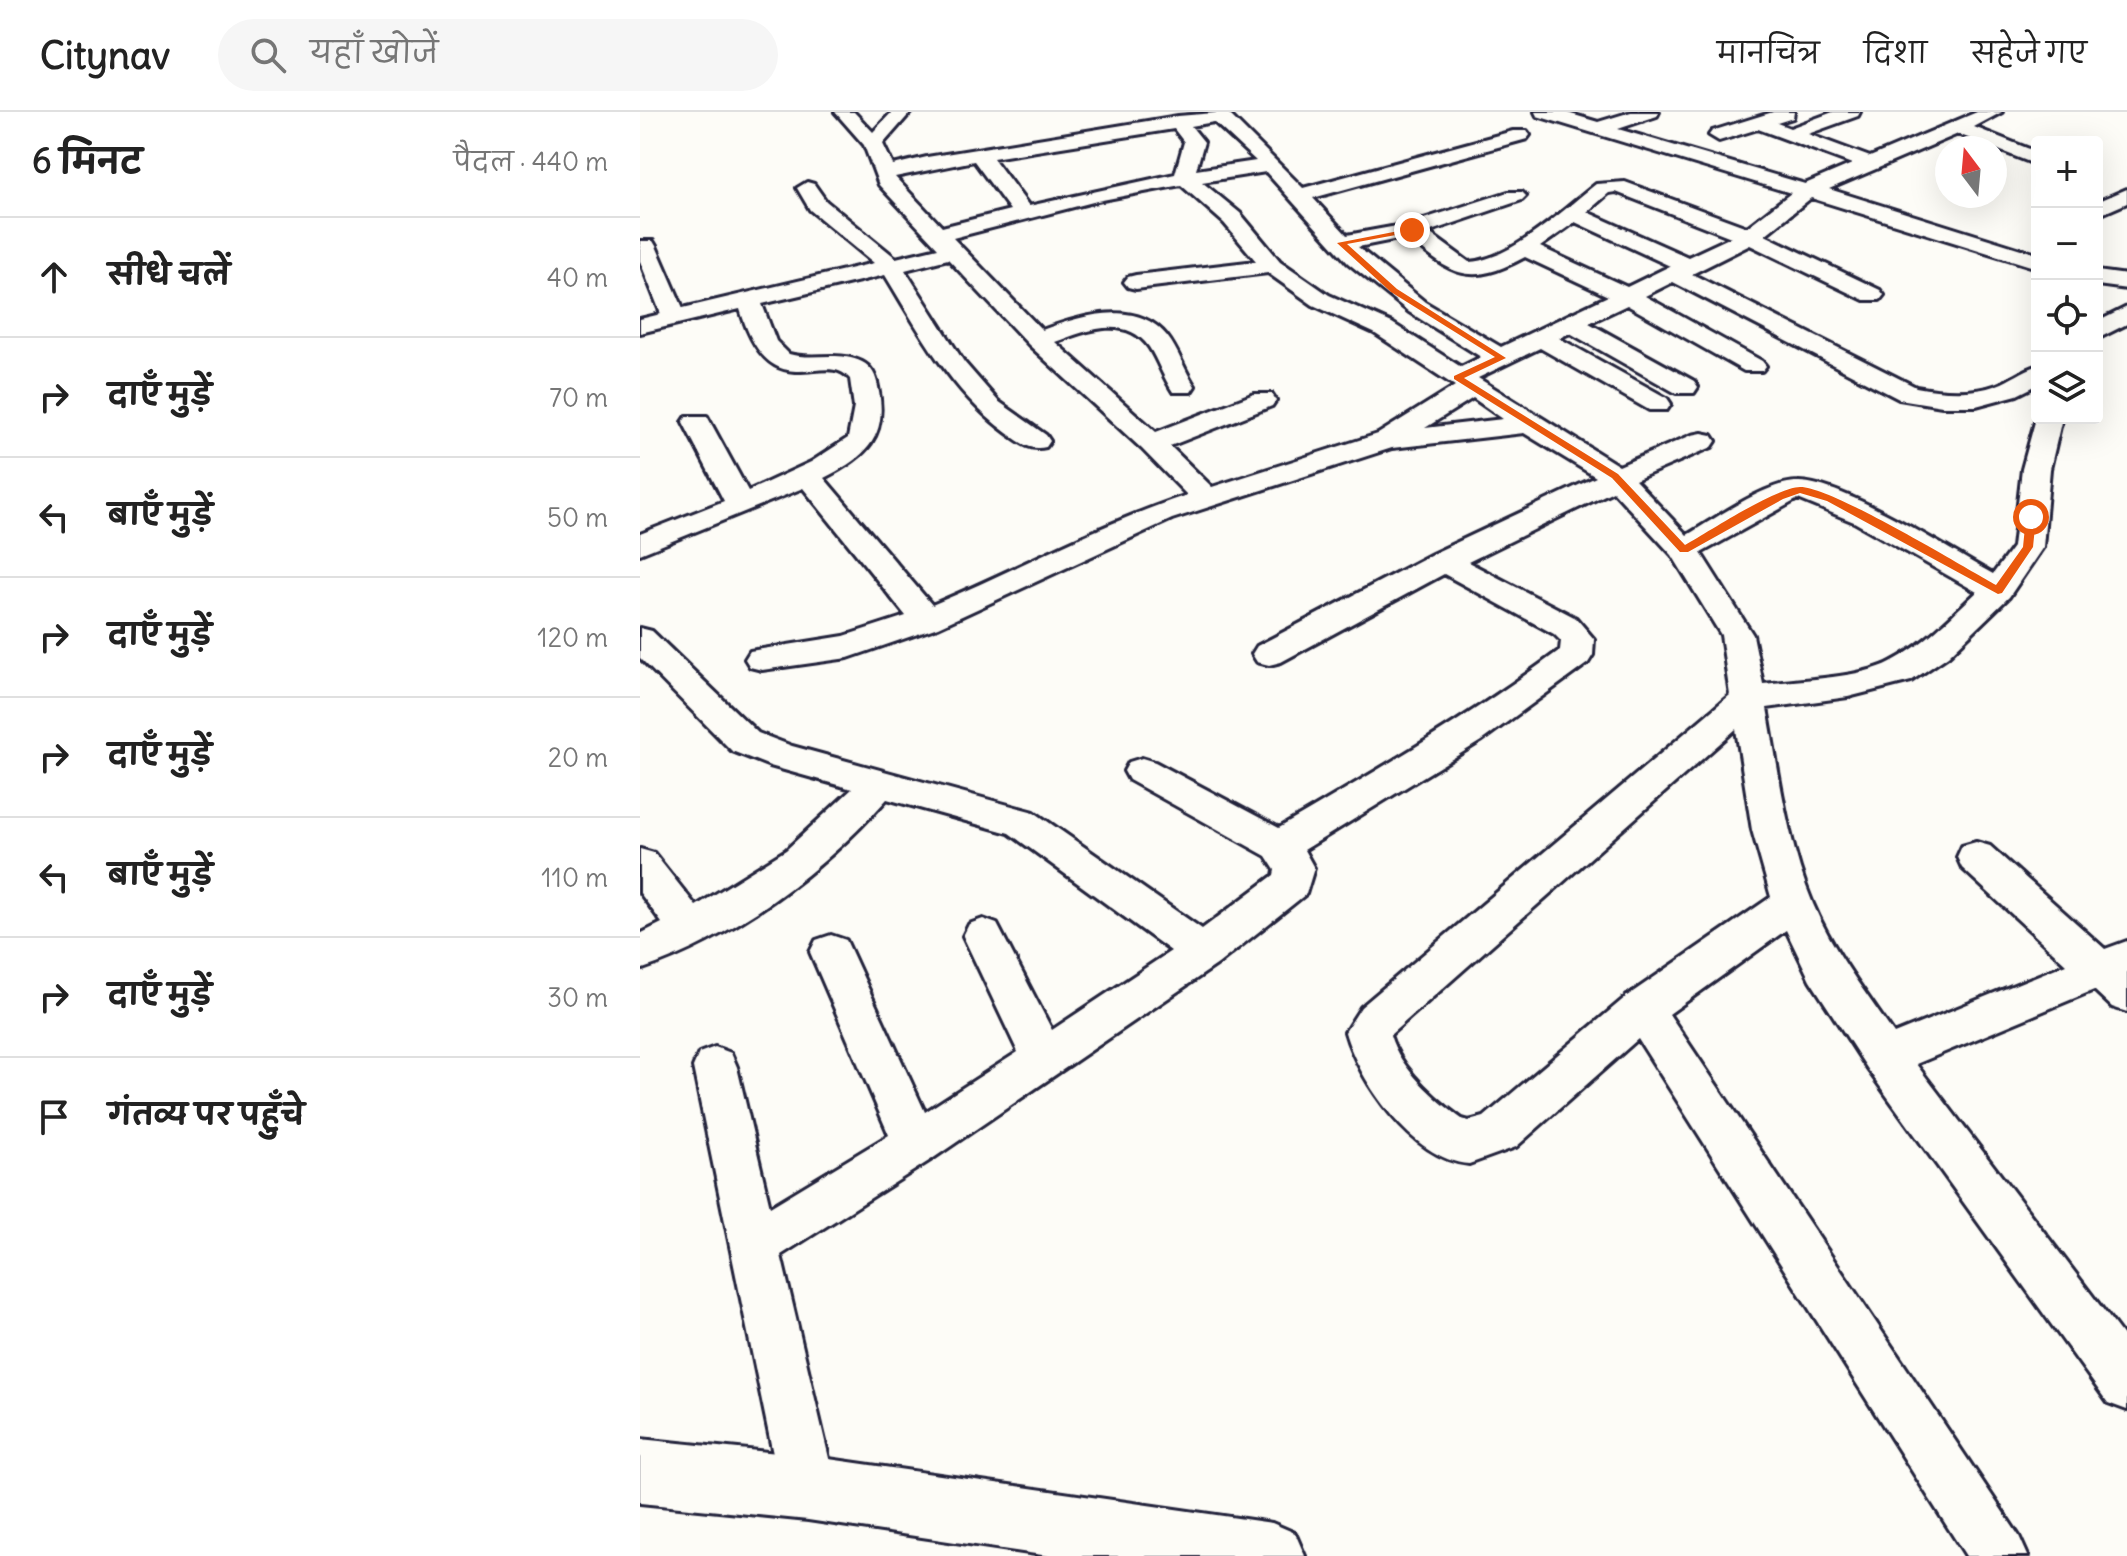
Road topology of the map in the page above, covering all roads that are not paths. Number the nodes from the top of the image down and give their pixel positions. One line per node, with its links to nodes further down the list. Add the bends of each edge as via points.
1 (844, 112): 16 (street)
2 (902, 112): 16 (street)
3 (1544, 112): 12 (street)
4 (1650, 112): 12 (street)
5 (1793, 112): 10 (street)
6 (1851, 112): 13 (street)
7 (1993, 112): 11 (street)
8 (1218, 114): 9 (street); 22 (street)
9 (1178, 122): 17 (street); 24 (street, via 1194,142)
10 (1760, 123): 13 (street); 15 (street)
11 (1960, 128): 19 (street); 21 (street)
12 (1597, 129): 27 (street)
13 (1791, 134): 21 (street)
14 (1520, 135): 29 (street)
15 (1719, 135)
16 (873, 143): 23 (street)
17 (1040, 144): 18 (street); 28 (street)
18 (979, 154): 23 (street); 35 (street)
19 (2031, 157)
20 (1640, 162): 32 (street)
21 (1870, 164): 27 (street)
22 (1271, 165): 24 (street); 29 (street)
23 (886, 171): 38 (street, via 886,181)
24 (1185, 178): 28 (street); 44 (street, via 1232,218)
25 (2103, 185): 30 (street)
26 (807, 188): 43 (street, via 818,205)
27 (1807, 191): 32 (street); 42 (street)
28 (1096, 195): 35 (street)
29 (1300, 195): 39 (street)
30 (2126, 195): 33 (street)
31 (1515, 196): 36 (street)
32 (1788, 206): 37 (street)
33 (2101, 208)
34 (1573, 213): 37 (street, via 1603,188 1618,186); 41 (street); 45 (street)
35 (1024, 214): 38 (street)
36 (1412, 230): 39 (street); 41 (street, via 1467,269)
37 (1750, 236): 45 (street); 49 (street)
38 (947, 243): 43 (street); 58 (street)
39 (1341, 243): 59 (street, via 1394,290)
40 (645, 246): 53 (street)
41 (1523, 248): 50 (street)
42 (2031, 254)
43 (891, 266): 51 (street); 71 (street, via 954,366 989,407)
44 (1272, 266): 47 (street); 62 (street, via 1321,300 1393,334)
45 (1683, 270): 50 (street); 61 (street, via 1908,393 1992,396)
46 (2103, 280): 48 (street)
47 (1136, 282)
48 (2127, 285)
49 (1872, 295)
50 (1628, 296): 54 (street); 60 (street)
51 (749, 300): 53 (street); 74 (street, via 765,344 776,357 849,364 864,380 867,416 860,442)
52 (2127, 314): 56 (street)
53 (675, 318): 55 (street)
54 (1569, 322): 57 (street); 64 (street)
55 (640, 326)
56 (2103, 328)
57 (1539, 337): 59 (street); 66 (street)
58 (1038, 340): 63 (street, via 1088,324 1132,321 1155,339); 73 (street)
59 (1501, 358): 62 (street)
60 (1753, 366)
61 (2031, 378)
62 (1465, 382): 68 (street); 70 (street)
63 (1182, 386)
64 (1685, 387)
65 (1263, 400): 73 (street)
66 (1658, 404)
67 (697, 422): 77 (street)
68 (1529, 424): 70 (street); 75 (street)
69 (2047, 424): 81 (street, via 2036,469 2028,547)
70 (1388, 440): 76 (street)
71 (1036, 441)
72 (1702, 441): 75 (street)
73 (1152, 443): 76 (street)
74 (807, 475): 77 (street); 82 (street)
75 (1615, 476): 79 (street); 80 (street)
76 (1207, 499): 82 (street, via 1106,536)
77 (740, 503): 78 (street)
78 (640, 545)
79 (1684, 550): 81 (street, via 1800,490 1831,499); 86 (street, via 1737,635)
80 (1443, 561): 84 (street); 89 (street, via 1565,626 1578,639 1576,655 1441,750)
81 (1998, 590): 86 (street, via 1936,648 1899,673)
82 (927, 620): 85 (street, via 848,647)
83 (640, 639): 88 (street, via 745,742)
84 (1269, 654)
85 (762, 659)
86 (1749, 698): 92 (street, via 1771,830); 99 (street, via 1367,1032 1376,1060 1428,1119 1460,1142 1475,1143 1516,1120)
87 (1142, 771): 89 (street)
88 (880, 783): 93 (street, via 803,859); 96 (street, via 1021,822)
89 (1280, 846): 96 (street, via 1295,868 1292,883)
90 (1976, 857): 98 (street)
91 (640, 864): 93 (street)
92 (1793, 903): 99 (street); 100 (street, via 1825,968)
93 (690, 929): 97 (street)
94 (983, 936): 101 (street)
95 (831, 952): 103 (street)
96 (1203, 952): 101 (street)
97 (640, 953)
98 (2119, 974): 100 (street)
99 (1642, 1009): 109 (street)
100 (1885, 1057): 105 (street)
101 (1044, 1059): 103 (street)
102 (715, 1067): 104 (street)
103 (916, 1144): 104 (street)
104 (753, 1245): 107 (street)
105 (2127, 1384)
106 (640, 1471): 107 (main road)
107 (808, 1488): 108 (main road)
108 (1272, 1556)
109 (1999, 1556)

